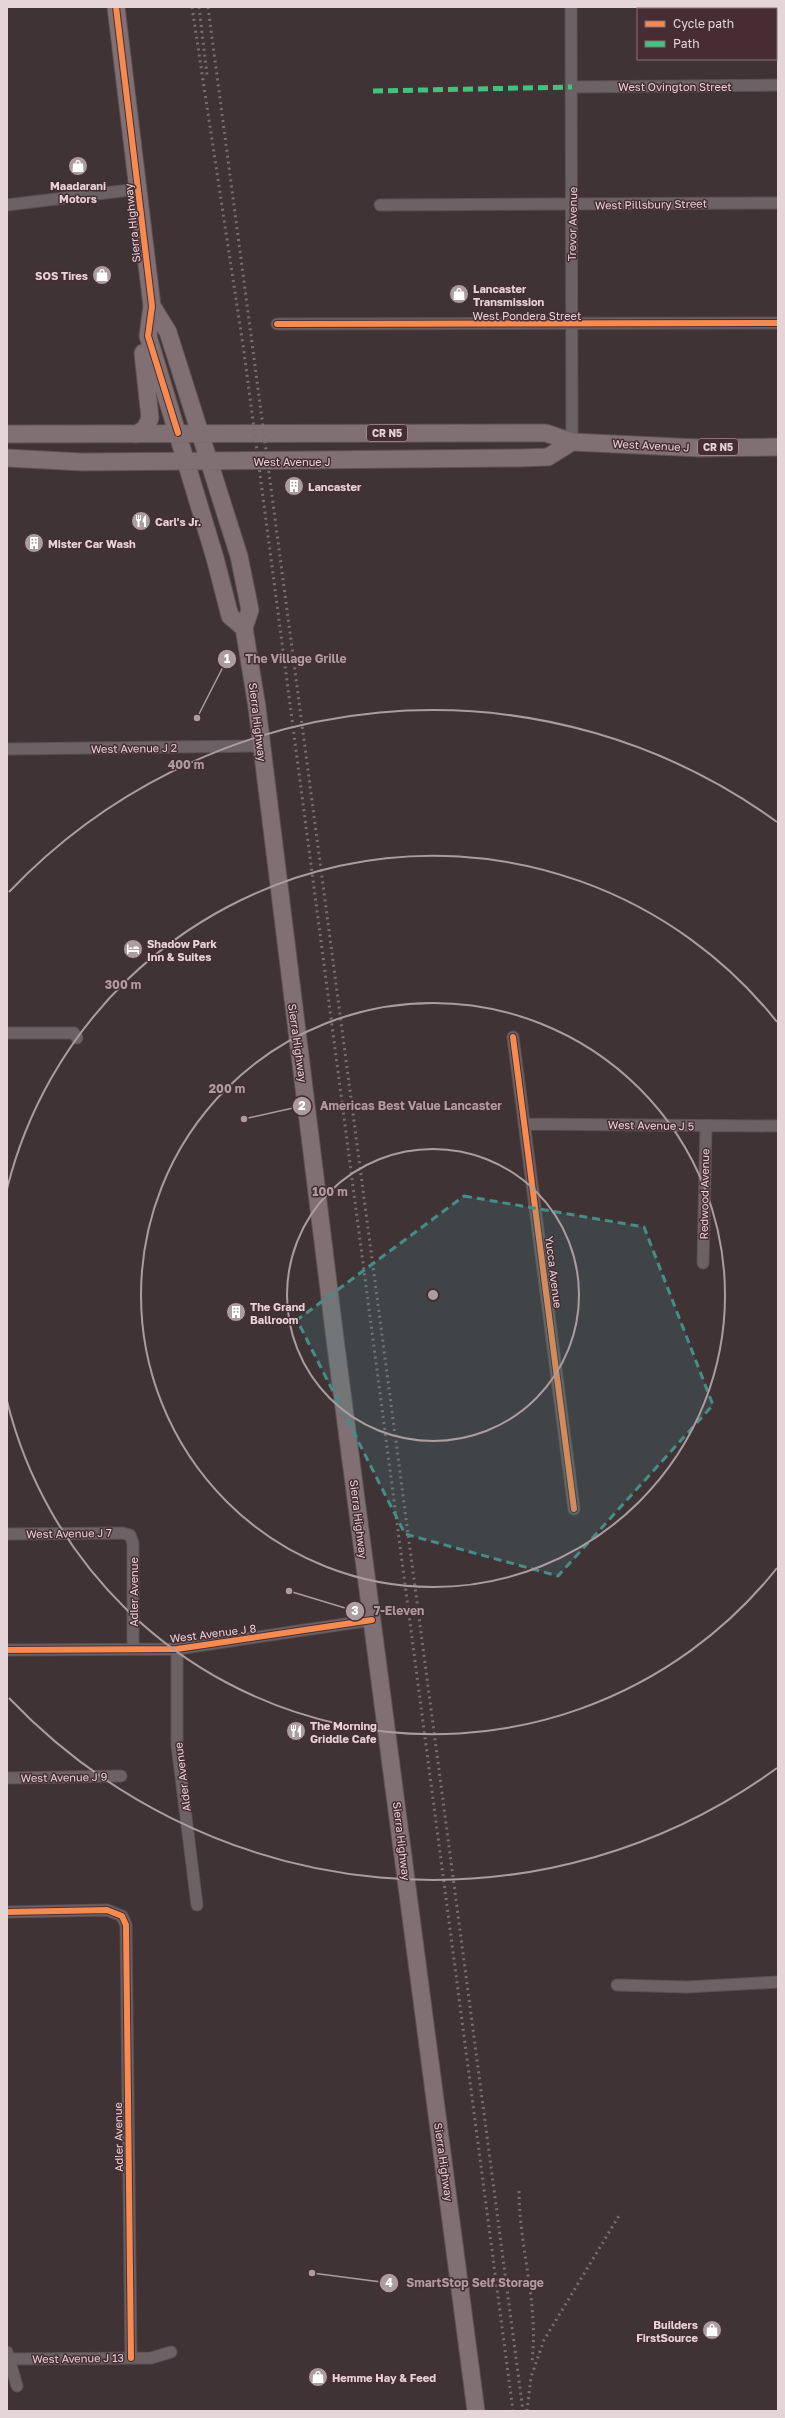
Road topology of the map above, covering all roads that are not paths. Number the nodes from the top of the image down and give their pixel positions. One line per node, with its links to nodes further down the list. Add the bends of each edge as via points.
1 (116, 7): 5 (main road, Sierra Highway)
2 (571, 7): 4 (street, Trevor Avenue)
3 (778, 85): 4 (street, West Ovington Street)
4 (572, 87): 8 (street, Trevor Avenue)
5 (138, 189): 7 (street); 10 (main road, Sierra Highway)
6 (778, 203): 8 (street, West Pillsbury Street)
7 (7, 205)
8 (573, 205): 9 (street, West Pillsbury Street); 13 (street, Trevor Avenue)
9 (380, 206)
10 (152, 306): 14 (main road, Sierra Highway, via 148,336); 16 (main road, via 140,322 150,418 145,429); 17 (main road, Sierra Highway, via 168,332)
11 (778, 323): 13 (street, West Pondera Street)
12 (277, 324): 13 (street, West Pondera Street)
13 (571, 325): 18 (street, Trevor Avenue)
14 (178, 433): 16 (main road, West Avenue J / CR N5); 17 (main road, West Avenue J / CR N5); 21 (main road, Sierra Highway)
15 (7, 434): 16 (main road, West Avenue J / CR N5)
16 (136, 434)
17 (201, 434): 18 (main road, West Avenue J / CR N5, via 546,433); 22 (main road, Sierra Highway)
18 (572, 442): 19 (main road, West Avenue J / CR N5, via 699,448); 22 (main road, West Avenue J, via 548,457)
19 (778, 447)
20 (7, 458): 21 (main road, West Avenue J, via 82,462)
21 (186, 462): 22 (main road, West Avenue J); 23 (main road, Sierra Highway, via 230,616)
22 (210, 462): 23 (main road, Sierra Highway, via 237,549 247,592 250,610)
23 (244, 628): 24 (main road, Sierra Highway)
24 (262, 746): 25 (street, West Avenue J 2); 36 (main road, Sierra Highway)
25 (7, 749)
26 (7, 1034): 28 (street, via 74,1033)
27 (513, 1037): 29 (street, Yucca Avenue)
28 (77, 1038)
29 (525, 1124): 30 (street, West Avenue J 5); 33 (street, Yucca Avenue)
30 (706, 1126): 31 (street, West Avenue J 5); 32 (street, Redwood Avenue)
31 (778, 1126)
32 (703, 1263)
33 (574, 1509)
34 (7, 1534): 35 (street, West Avenue J 7)
35 (130, 1535): 37 (street, Adler Avenue, via 133,1543)
36 (372, 1620): 38 (street, West Avenue J 8); 50 (main road, Sierra Highway)
37 (133, 1649): 38 (street, West Avenue J 8); 39 (street, West Avenue J 8)
38 (177, 1649): 42 (street, Alder Avenue, via 177,1745)
39 (7, 1650)
40 (121, 1776): 41 (street, West Avenue J 9)
41 (7, 1778)
42 (197, 1905)
43 (7, 1912): 48 (street, Adler Avenue, via 107,1910 122,1916 126,1925)
44 (778, 1982): 45 (street, via 687,1987)
45 (617, 1985)
46 (171, 2352): 48 (street, West Avenue J 13, via 151,2358)
47 (8, 2356): 48 (street, West Avenue J 13); 49 (street)
48 (131, 2358)
49 (17, 2386)
50 (476, 2411)

